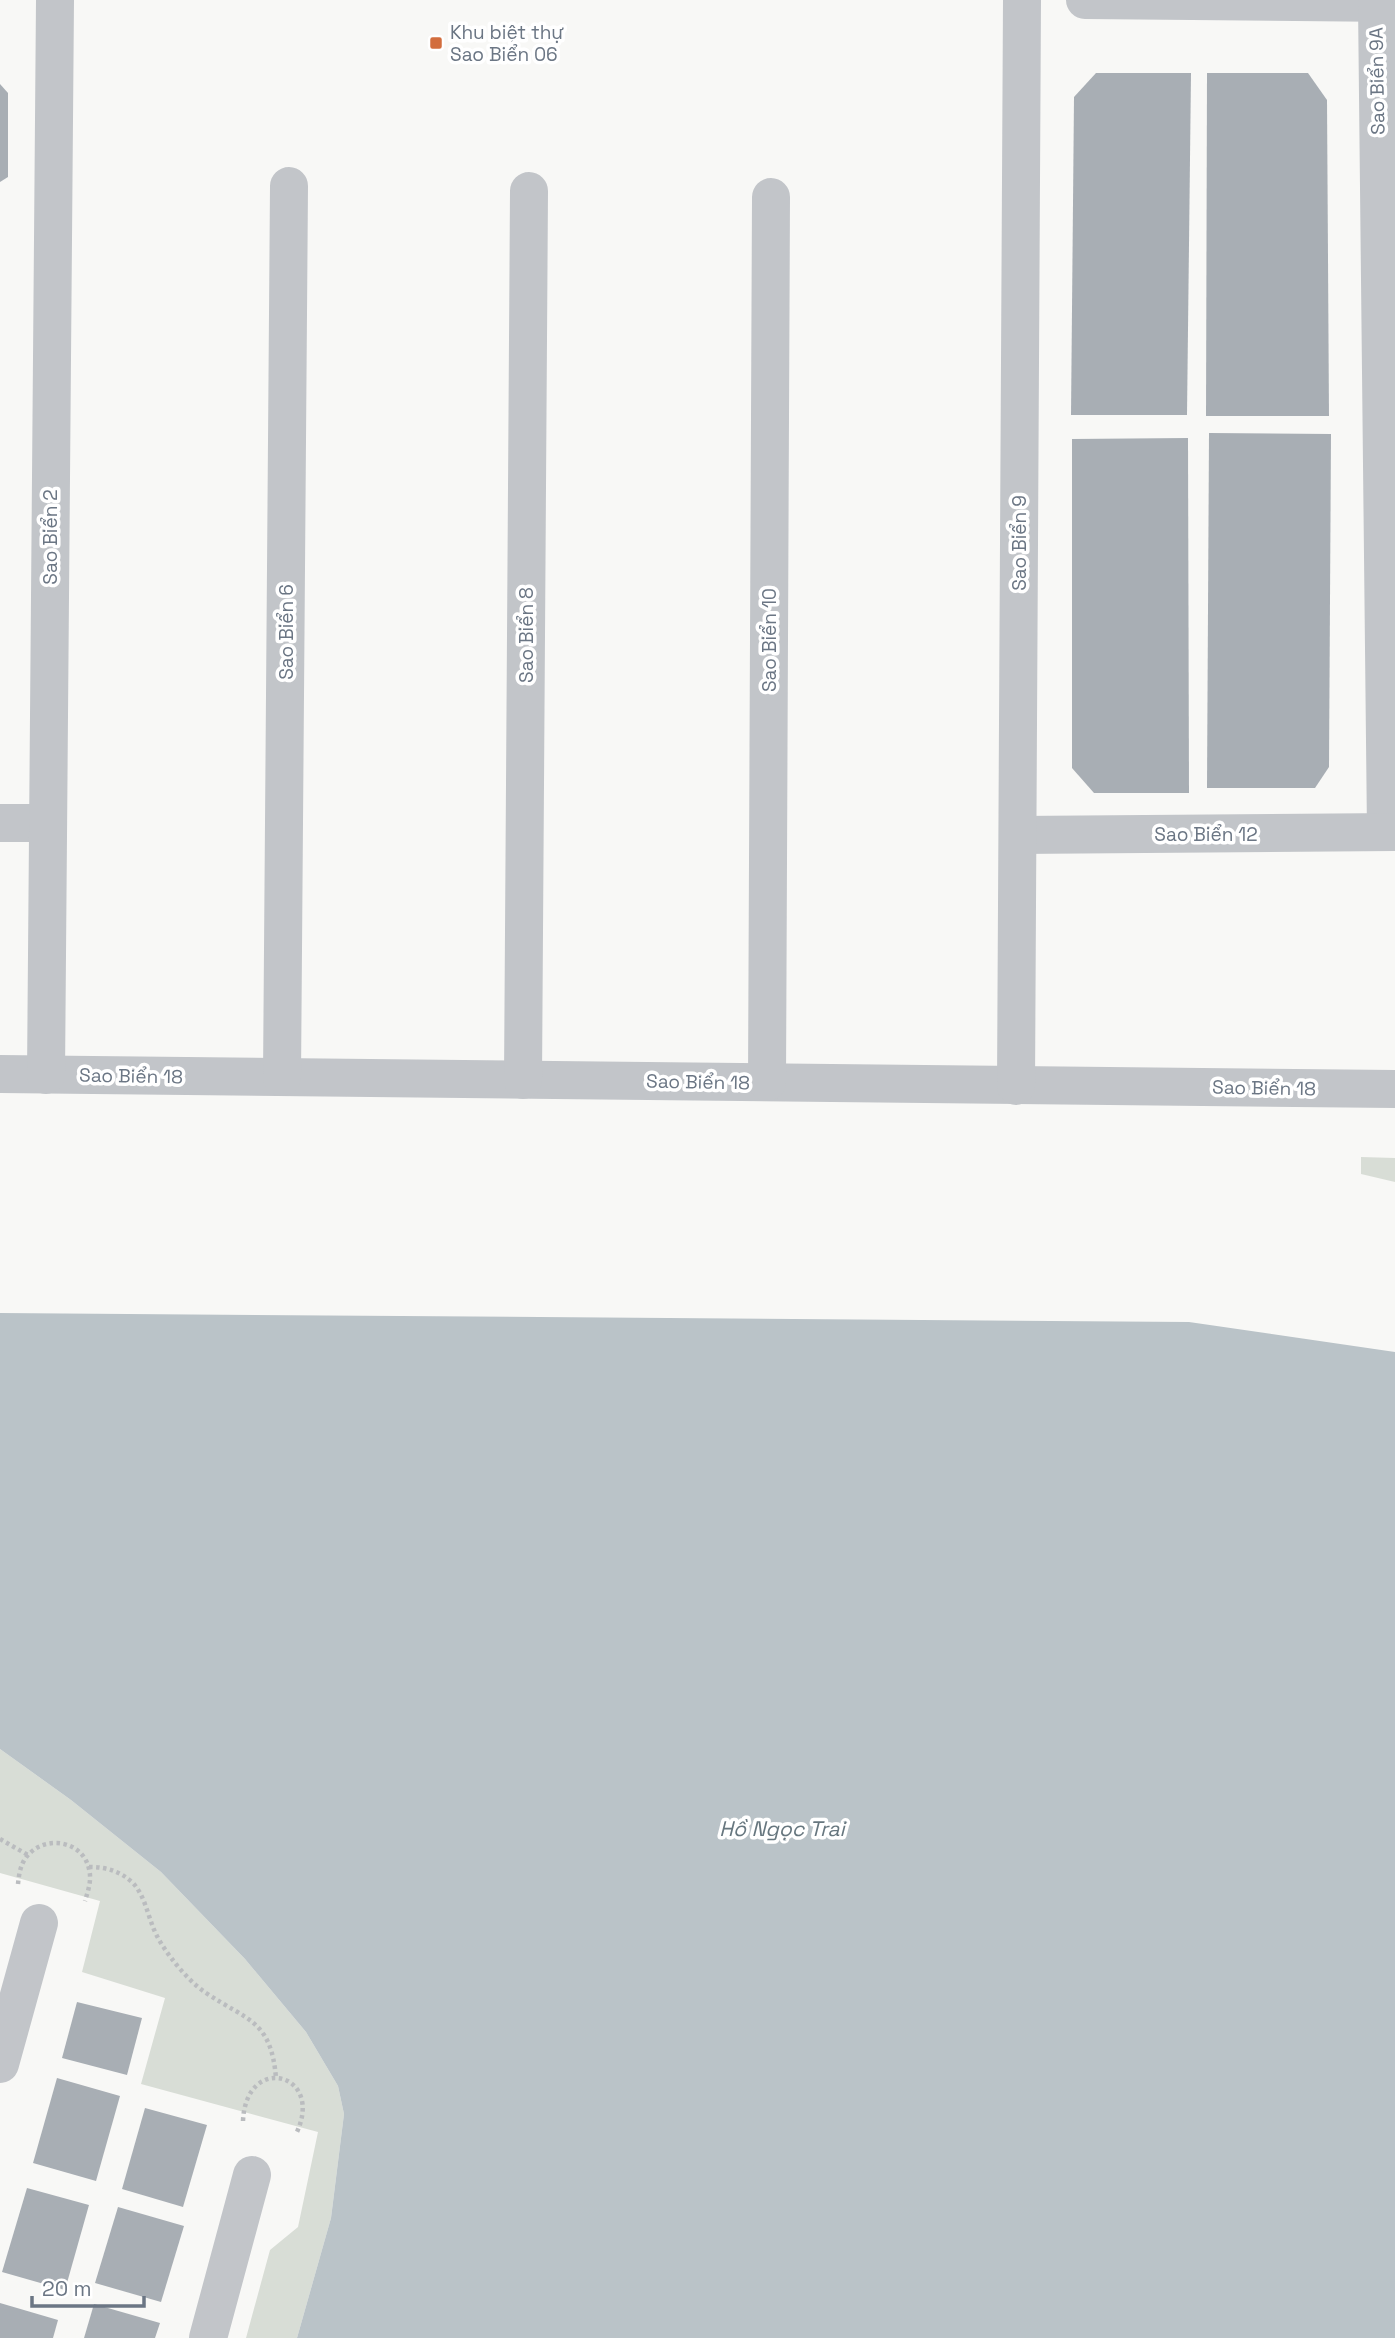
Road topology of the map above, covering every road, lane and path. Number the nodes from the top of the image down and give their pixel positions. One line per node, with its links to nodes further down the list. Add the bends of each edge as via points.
1 (55, 0): 9 (street, Sao Biển 2)
2 (1022, 0): 11 (street, Sao Biển 9)
3 (1085, 0): 4 (street)
4 (1386, 3): 10 (street, Sao Biển 9A)
5 (289, 186): 14 (street, Sao Biển 6)
6 (529, 191): 15 (street, Sao Biển 8)
7 (771, 197): 16 (street, Sao Biển 10)
8 (0, 823): 9 (street)
9 (48, 823): 13 (street, Sao Biển 2)
10 (1390, 832): 11 (street, Sao Biển 12)
11 (1018, 835): 17 (street, Sao Biển 9)
12 (0, 1074): 13 (street, Sao Biển 18)
13 (46, 1075): 14 (street, Sao Biển 18)
14 (282, 1077): 15 (street, Sao Biển 18)
15 (523, 1080): 16 (street, Sao Biển 18)
16 (767, 1082): 17 (street, Sao Biển 18)
17 (1016, 1086): 18 (street, Sao Biển 18)
18 (1395, 1089)
19 (0, 1839): 20 (path)
20 (28, 1855): 21 (path, via 40,1845 58,1842 72,1845); 22 (path)
21 (89, 1867): 23 (path); 26 (path, via 106,1867 133,1884 171,1958 204,1992 252,2020 259,2029 272,2053)
22 (18, 1884)
23 (85, 1901)
24 (39, 1923): 25 (street)
25 (0, 2064)
26 (276, 2078): 27 (path, via 258,2083 248,2094); 28 (path, via 296,2086 301,2094 304,2108)
27 (243, 2121)
28 (296, 2134)
29 (252, 2175): 30 (street)
30 (208, 2338)

